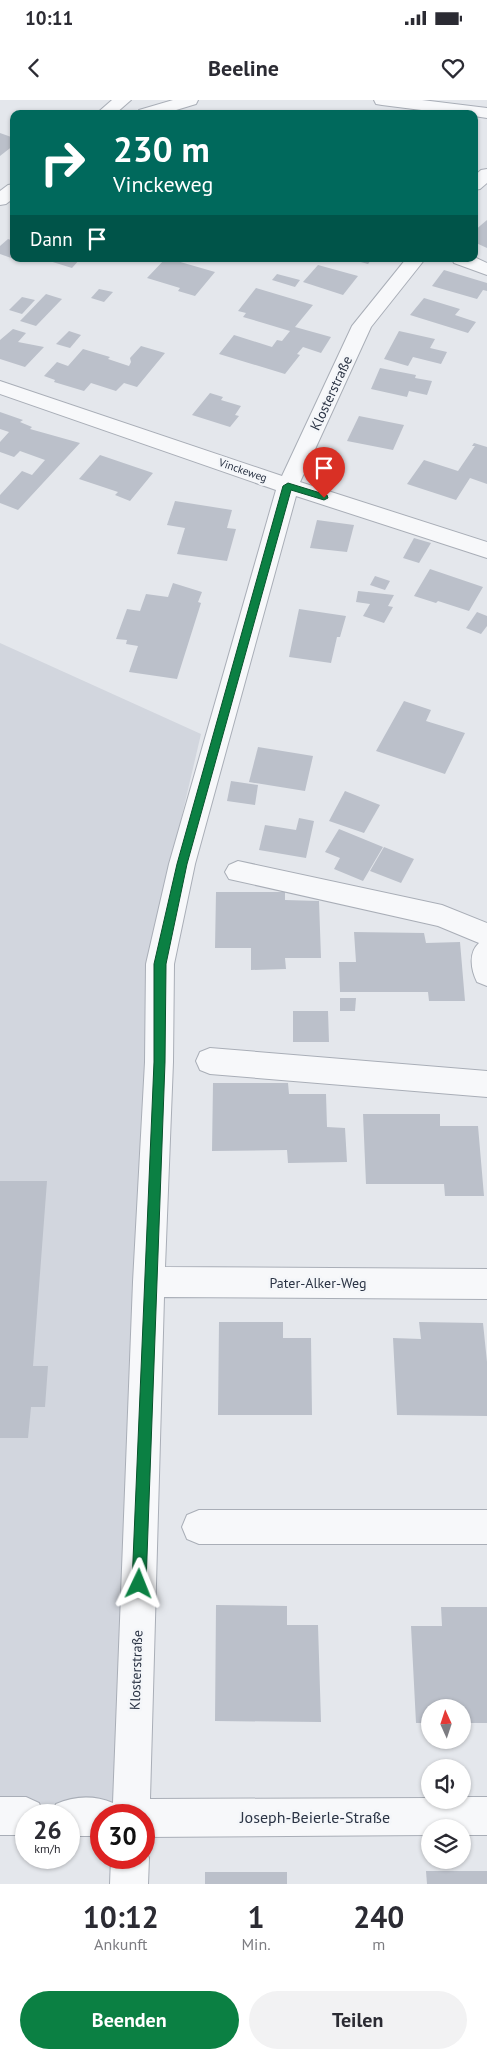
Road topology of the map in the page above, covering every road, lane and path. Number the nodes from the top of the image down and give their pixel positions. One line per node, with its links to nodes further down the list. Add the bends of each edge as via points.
1 (162, 100): 6 (street)
2 (190, 100): 7 (street)
3 (382, 100): 8 (street)
4 (120, 101): 5 (street)
5 (109, 110)
6 (143, 110)
7 (158, 110)
8 (463, 110)
9 (10, 192): 10 (street)
10 (0, 200)
11 (414, 262): 15 (street, Klosterstraße, via 362,326)
12 (469, 262): 13 (street)
13 (487, 269)
14 (0, 387): 15 (street, Vinckeweg)
15 (288, 486): 16 (street, Vinckeweg); 23 (street, Klosterstraße, via 182,864 160,964)
16 (487, 550)
17 (238, 872): 18 (street, via 442,916)
18 (487, 935)
19 (487, 952): 20 (street)
20 (487, 974)
21 (210, 1060): 22 (street)
22 (487, 1084)
23 (149, 1282): 24 (street, Pater-Alker-Weg); 27 (street, Klosterstraße)
24 (487, 1284)
25 (200, 1527): 26 (street)
26 (487, 1527)
27 (131, 1804)
28 (0, 1816): 29 (street)
29 (15, 1816)
30 (487, 1816): 31 (street, Joseph-Beierle-Straße)
31 (155, 1818)
32 (130, 1869): 33 (street)
33 (129, 1884)

